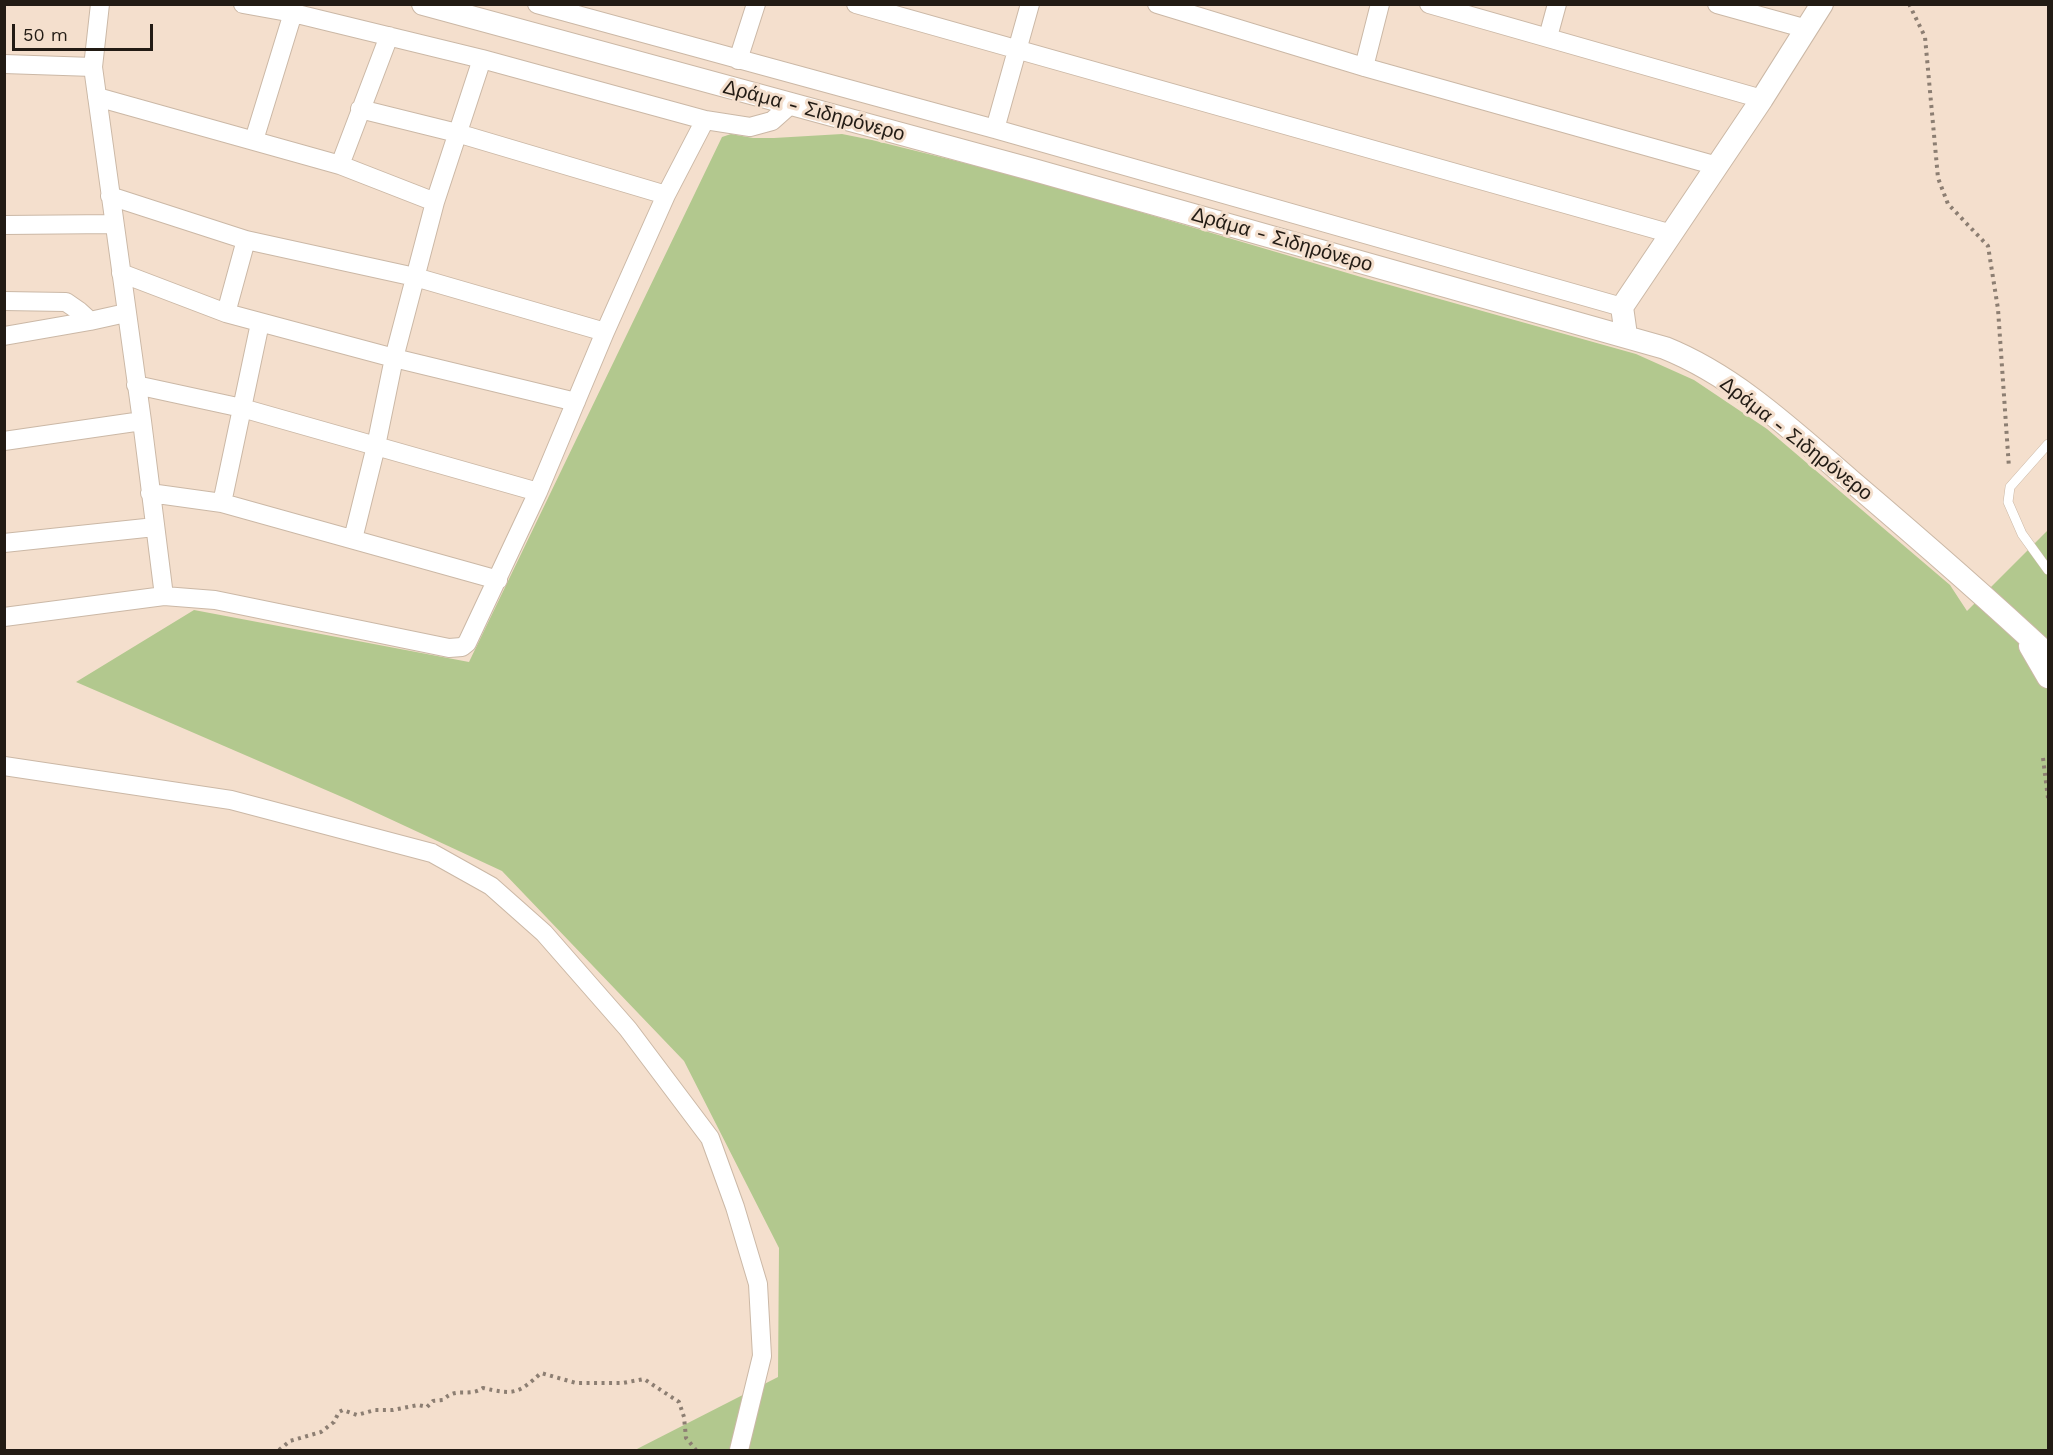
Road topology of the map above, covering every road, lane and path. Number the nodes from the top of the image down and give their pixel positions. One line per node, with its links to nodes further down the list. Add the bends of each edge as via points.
1 (100, 4): 24 (street)
2 (243, 4): 16 (street)
3 (423, 4): 28 (street, Δράμα - Σιδηρόνερο)
4 (537, 4): 15 (street)
5 (756, 4): 22 (street)
6 (856, 4): 20 (street)
7 (1030, 4): 20 (street)
8 (1157, 4): 25 (street)
9 (1380, 4): 25 (street)
10 (1429, 4): 19 (street)
11 (1557, 4): 19 (street)
12 (1717, 4): 17 (street)
13 (1822, 4): 17 (street)
14 (1909, 4): 62 (path, via 1925,37 1938,178 1948,204 1988,246 1998,309)
15 (573, 10): 22 (street)
16 (292, 13): 18 (street); 33 (street)
17 (1807, 29): 27 (street)
18 (389, 36): 21 (street); 29 (street)
19 (1548, 37): 27 (street)
20 (1017, 50): 31 (street); 41 (street)
21 (482, 59): 30 (street); 32 (street)
22 (738, 60): 31 (street)
23 (4, 64): 24 (street)
24 (93, 67): 26 (street)
25 (1364, 67): 35 (street)
26 (97, 97): 33 (street); 37 (street)
27 (1762, 99): 35 (street)
28 (790, 105): 30 (street, via 772,121 750,127); 52 (street, Δράμα - Σιδηρόνερο)
29 (360, 109): 32 (street); 34 (street)
30 (705, 120): 36 (street)
31 (995, 129): 46 (street)
32 (457, 133): 36 (street); 38 (street)
33 (254, 140): 34 (street)
34 (340, 165): 38 (street)
35 (1718, 166): 41 (street)
36 (666, 195): 51 (street)
37 (111, 196): 39 (street); 42 (street)
38 (435, 202): 44 (street)
39 (114, 224): 40 (street); 43 (street)
40 (4, 225)
41 (1672, 234): 46 (street)
42 (246, 240): 44 (street); 48 (street)
43 (121, 273): 47 (street); 48 (street)
44 (415, 277): 51 (street); 54 (street)
45 (4, 301): 49 (street, via 66,302)
46 (1622, 307): 52 (street)
47 (126, 313): 49 (street); 55 (street)
48 (226, 313): 50 (street)
49 (90, 321): 53 (street)
50 (260, 323): 54 (street); 57 (street)
51 (605, 332): 56 (street)
52 (1626, 335): 73 (street, Δράμα - Σιδηρόνερο, via 1678,353 1755,400)
53 (4, 336)
54 (394, 358): 56 (street); 61 (street)
55 (136, 385): 57 (street); 58 (street)
56 (576, 402): 63 (street)
57 (242, 408): 61 (street); 65 (street)
58 (142, 421): 59 (street); 64 (street)
59 (4, 441)
60 (2049, 444): 62 (lane)
61 (376, 446): 63 (street); 67 (street)
62 (2010, 487): 69 (lane, via 2008,502 2022,534)
63 (538, 492): 70 (street)
64 (150, 493): 65 (street); 66 (street)
65 (222, 503): 67 (street)
66 (155, 527): 68 (street); 71 (street)
67 (353, 539): 70 (street)
68 (4, 543)
69 (2049, 570)
70 (498, 580): 71 (street, via 471,638 456,648 215,600)
71 (164, 596): 72 (street)
72 (4, 617)
73 (2011, 621): 74 (street, Δράμα - Σιδηρόνερο); 75 (street)
74 (2049, 655)
75 (2049, 677)
76 (2043, 758): 78 (path)
77 (4, 766): 81 (street, via 231,801 432,853 491,886 544,933 628,1029 714,1148 758,1284 762,1356)
78 (2049, 798)
79 (279, 1450): 80 (path, via 290,1442 321,1432 343,1410 357,1415 426,1407 455,1392 472,1393 483,1388 500,1393 517,1391 542,1373 576,1383 644,1379 679,1402 686,1438)
80 (696, 1450)
81 (739, 1450)

